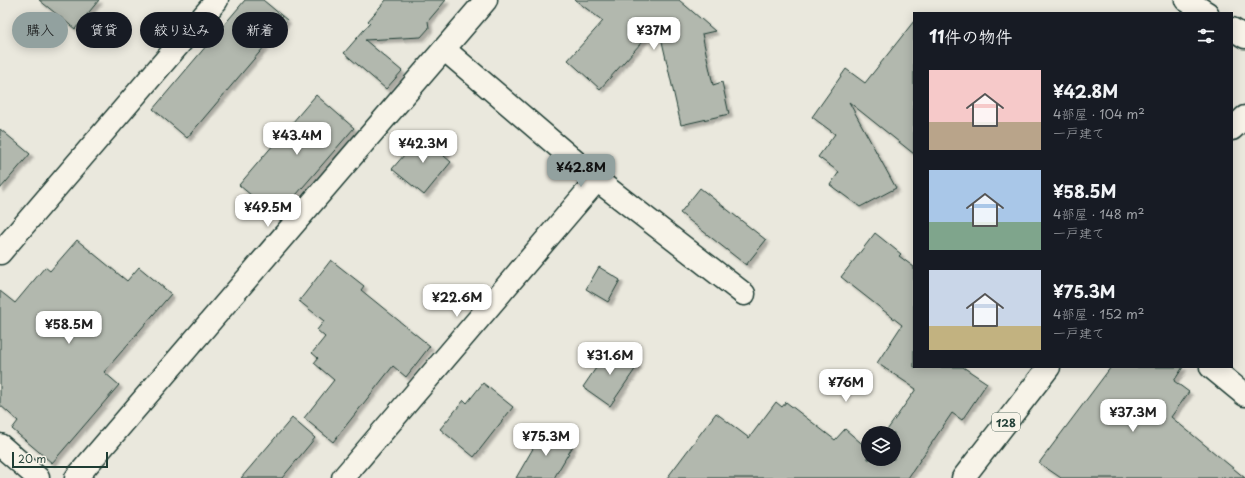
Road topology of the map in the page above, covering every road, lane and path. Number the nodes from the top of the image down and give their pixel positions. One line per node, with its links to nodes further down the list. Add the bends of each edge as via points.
1 (217, 0): 11 (main road)
2 (486, 0): 7 (main road)
3 (1186, 0): 4 (main road)
4 (1205, 12)
5 (1233, 30): 6 (main road)
6 (1245, 37)
7 (444, 49): 10 (main road); 18 (main road)
8 (1245, 117): 9 (main road)
9 (1233, 128)
10 (597, 180): 12 (main road); 19 (main road)
11 (0, 253)
12 (744, 294)
13 (1048, 368): 20 (main road, 128)
14 (1212, 368): 15 (main road)
15 (1245, 395)
16 (0, 445): 17 (main road)
17 (38, 478)
18 (76, 478)
19 (343, 478)
20 (963, 478)

